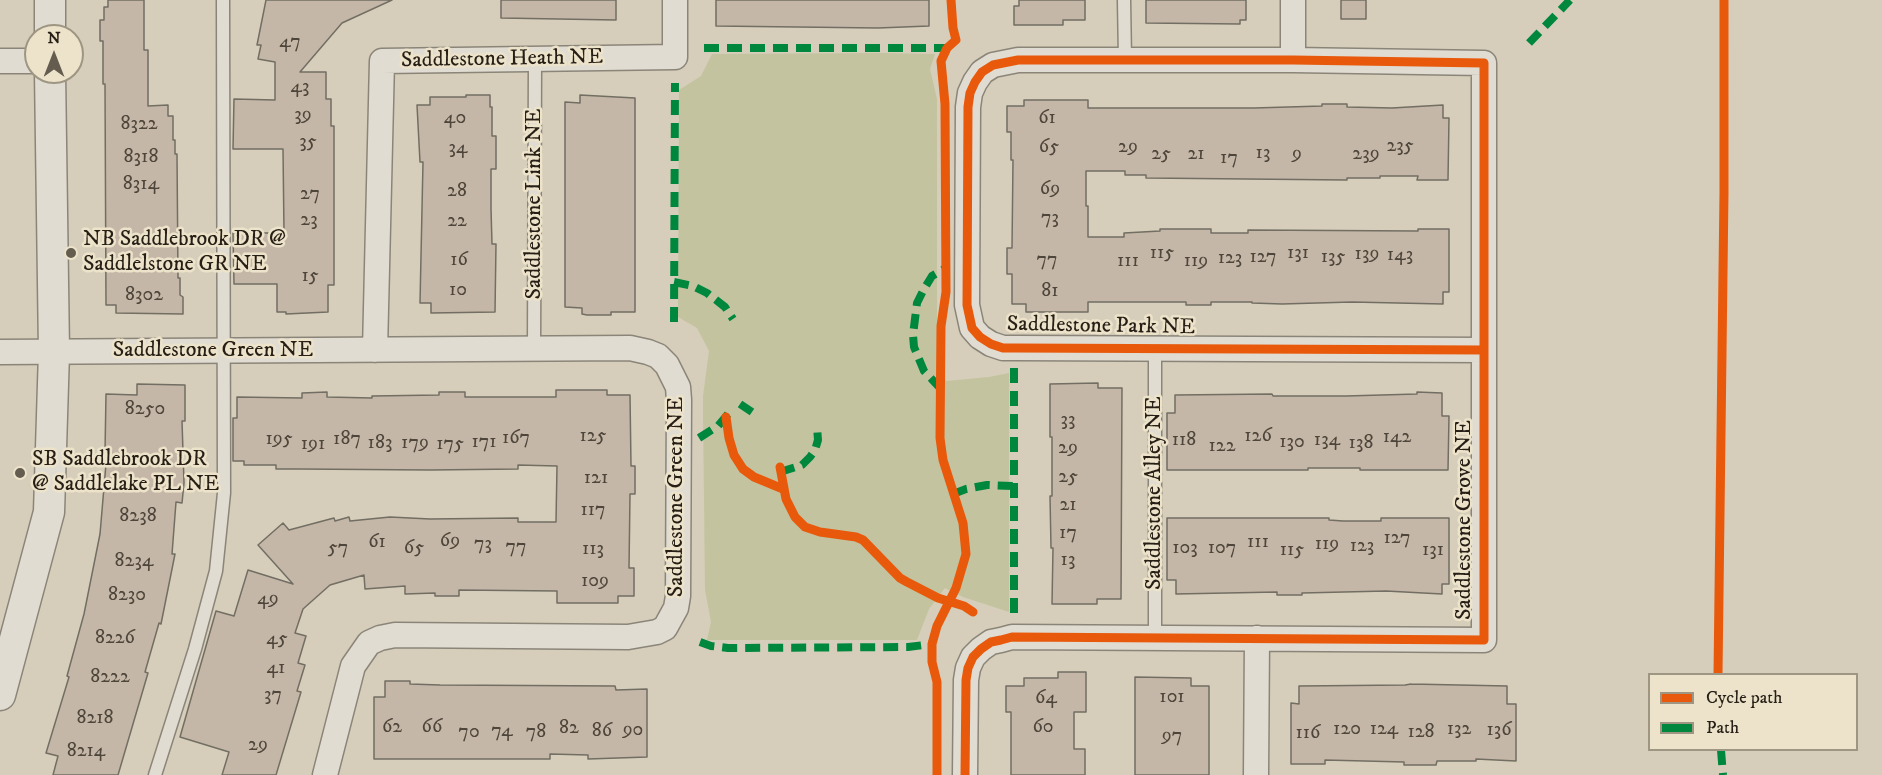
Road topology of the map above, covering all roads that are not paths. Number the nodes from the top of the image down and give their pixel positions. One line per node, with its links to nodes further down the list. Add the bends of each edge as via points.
1 (50, 0): 6 (street)
2 (223, 0): 15 (lane)
3 (675, 0): 8 (street, Saddlestone Heath NE, via 675,57)
4 (1124, 0): 7 (lane)
5 (1293, 0): 9 (street)
6 (50, 24)
7 (1125, 59): 9 (street, Saddlestone Park NE); 13 (street, Saddlestone Park NE, via 1018,60 987,69 975,82 968,107 968,305 972,328 980,338 1003,348)
8 (535, 60): 14 (lane, Saddlestone Link NE); 16 (street, Saddlestone Heath NE, via 382,61)
9 (1293, 60): 17 (street, Saddlestone Grove NE, via 1484,63)
10 (0, 61): 11 (street)
11 (24, 61)
12 (50, 84): 19 (street)
13 (1155, 348): 17 (street, Saddlestone Park NE); 20 (lane, Saddlestone Alley NE)
14 (534, 349): 16 (street, Saddlestone Green NE); 24 (street, Saddlestone Green NE, via 630,348 658,356 673,374 679,400 676,608 665,628 628,636 395,635 369,643 353,666)
15 (224, 350): 16 (street, Saddlestone Green NE); 19 (street, Saddlestone Green NE); 23 (lane, via 224,493 216,571)
16 (375, 350)
17 (1484, 350): 21 (street, Saddlestone Grove NE, via 1484,640)
18 (0, 352): 19 (street, Saddlestone Green NE)
19 (54, 352): 22 (street, via 49,512)
20 (1155, 638): 21 (street, Saddlestone Grove NE); 25 (street, Saddlestone Grove NE, via 1012,637 991,642 973,657 968,668)
21 (1257, 638): 26 (street)
22 (0, 695)
23 (155, 775)
24 (325, 775)
25 (964, 775)
26 (1256, 775)

